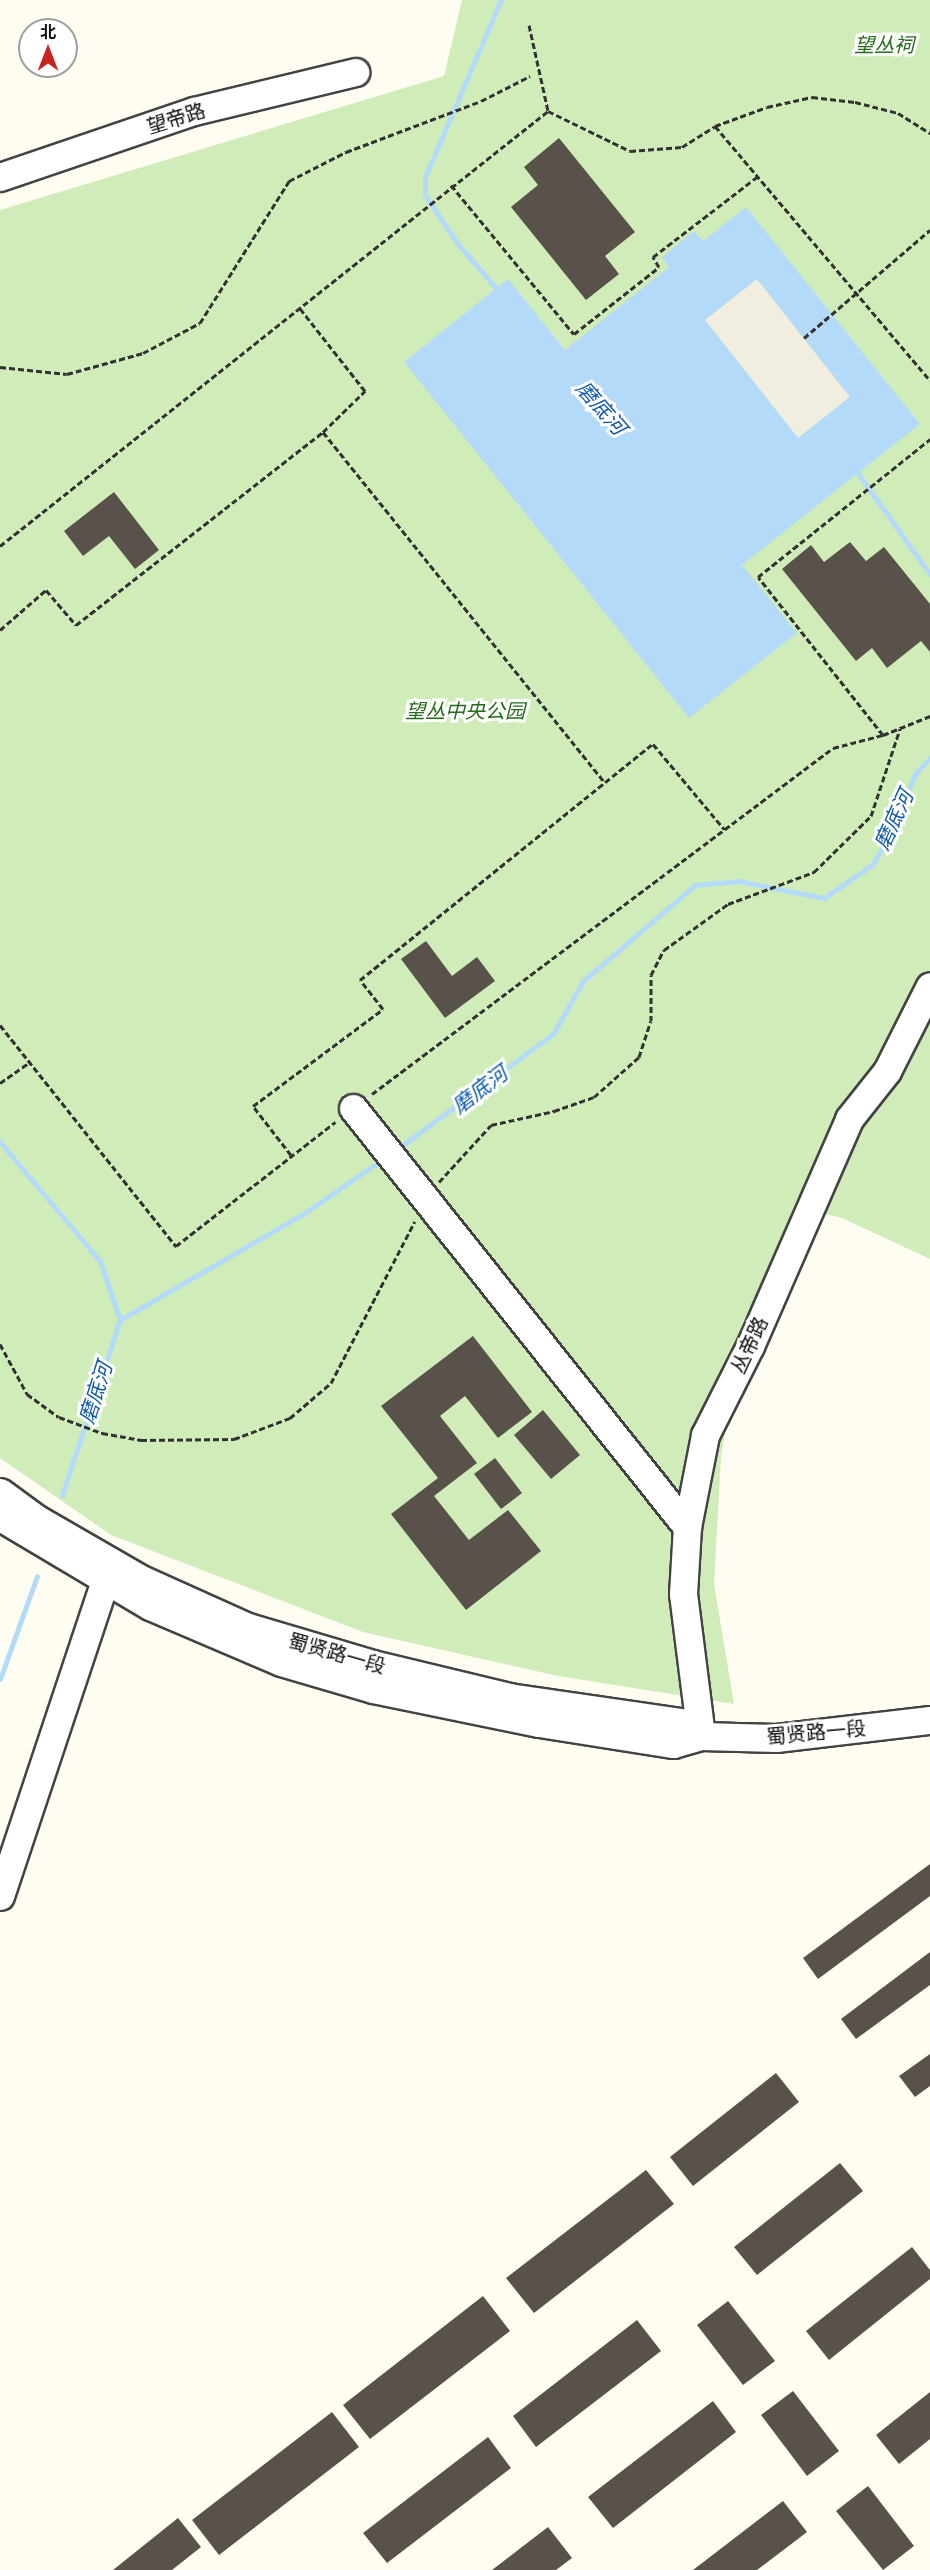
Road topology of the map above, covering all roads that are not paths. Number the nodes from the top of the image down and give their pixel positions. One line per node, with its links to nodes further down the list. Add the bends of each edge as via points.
1 (356, 72): 2 (street, 望帝路, via 194,111)
2 (0, 177)
3 (930, 986): 7 (street, 丛帝路, via 887,1071 849,1119 750,1346 705,1435)
4 (353, 1108): 7 (street)
5 (0, 1492): 10 (street, 蜀贤路一段, via 37,1519 138,1578 248,1627 373,1664 510,1697 688,1723)
6 (0, 1516): 8 (street, 蜀贤路一段)
7 (687, 1527): 10 (street, 丛帝路, via 683,1594)
8 (105, 1581): 10 (street, 蜀贤路一段, via 150,1606 280,1662 373,1689 539,1723 673,1744); 11 (street)
9 (930, 1720): 10 (street, 蜀贤路一段, via 776,1738)
10 (701, 1736)
11 (0, 1896)

